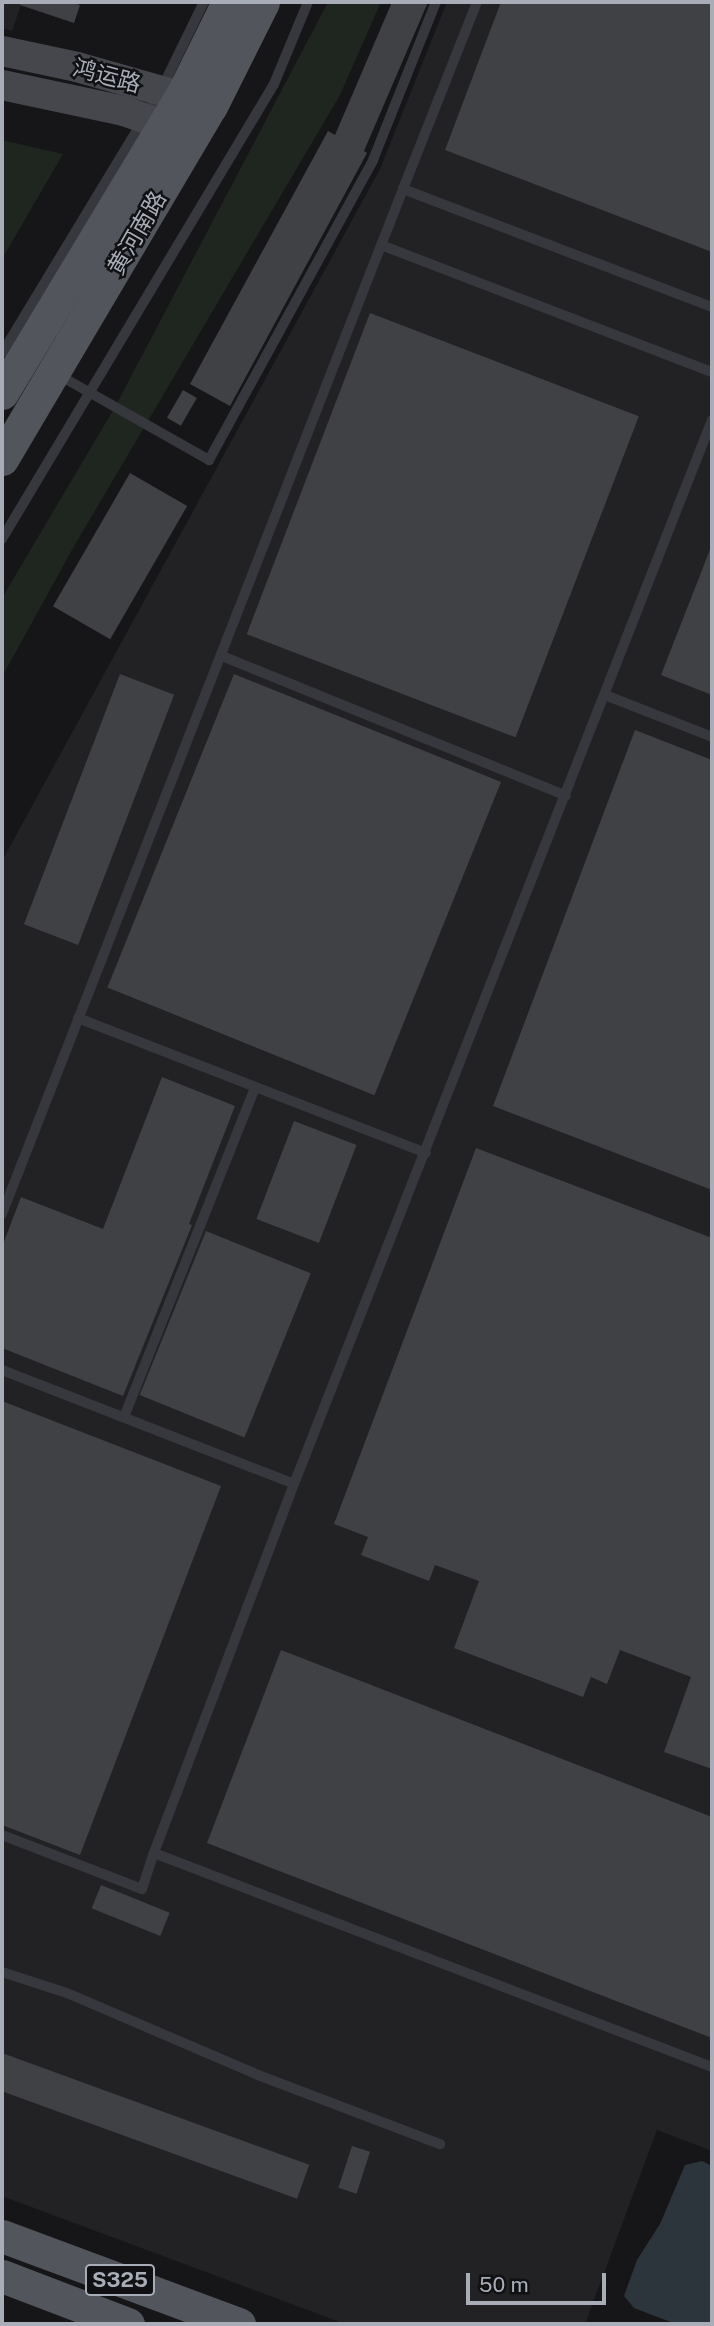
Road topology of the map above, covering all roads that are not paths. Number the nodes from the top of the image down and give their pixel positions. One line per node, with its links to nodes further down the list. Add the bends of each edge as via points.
1 (204, 2): 9 (lane)
2 (228, 2): 9 (main road, 黄河南路)
3 (263, 2): 9 (main road, 黄河南路)
4 (308, 2): 19 (lane, via 274,84)
5 (436, 2): 19 (lane, via 373,160 209,460)
6 (477, 2): 12 (lane)
7 (2, 51): 9 (street, 鸿运路)
8 (2, 85): 10 (street, 鸿运路)
9 (185, 97): 10 (main road, 黄河南路); 11 (main road, 黄河南路)
10 (153, 120): 11 (street, 鸿运路); 15 (lane); 18 (main road, 黄河南路)
11 (193, 135): 16 (main road, 黄河南路)
12 (403, 189): 13 (lane); 14 (lane)
13 (381, 245): 17 (lane); 23 (lane)
14 (712, 307)
15 (2, 353)
16 (54, 372): 19 (lane); 21 (main road, 黄河南路)
17 (712, 372)
18 (2, 393)
19 (90, 393): 22 (lane)
20 (712, 420): 24 (lane)
21 (2, 459)
22 (2, 539)
23 (222, 656): 26 (lane); 27 (lane)
24 (605, 695): 25 (lane); 26 (lane)
25 (712, 737)
26 (566, 796): 29 (lane)
27 (78, 1018): 28 (lane); 30 (lane)
28 (255, 1088): 29 (lane); 33 (lane)
29 (426, 1153): 34 (lane)
30 (7, 1183): 31 (lane)
31 (2, 1214)
32 (2, 1370): 33 (lane)
33 (124, 1417): 34 (lane)
34 (294, 1484): 36 (lane)
35 (2, 1835): 36 (lane, via 142,1889)
36 (155, 1853): 38 (lane)
37 (2, 1972): 39 (lane, via 67,1993 258,2075)
38 (712, 2067)
39 (440, 2144)
40 (2, 2236): 43 (main road, S325)
41 (2, 2276): 42 (main road, S325)
42 (128, 2324)
43 (239, 2324)

